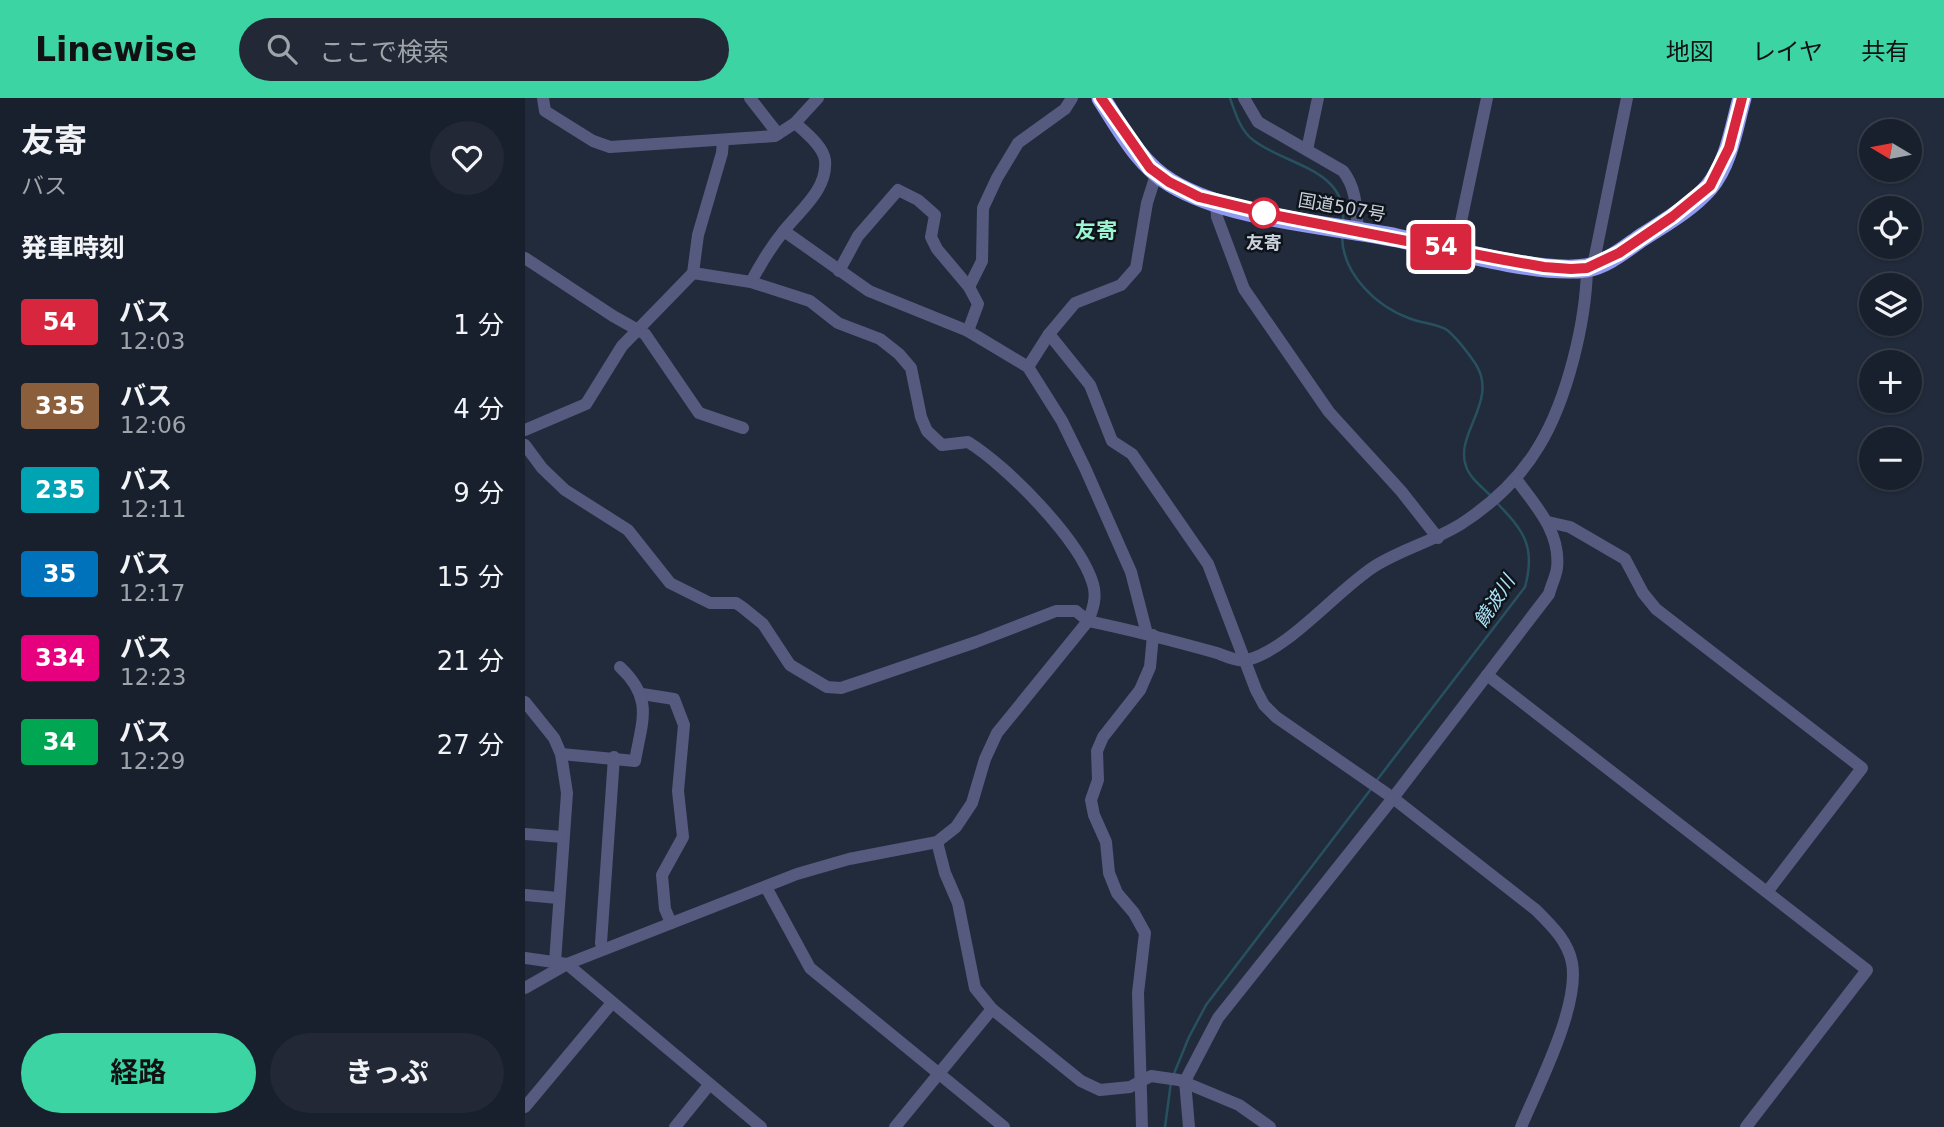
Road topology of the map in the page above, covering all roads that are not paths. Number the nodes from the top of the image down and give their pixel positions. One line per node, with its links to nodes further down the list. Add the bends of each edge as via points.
1 (543, 98): 13 (street, via 545,111 610,147)
2 (750, 98): 12 (street)
3 (818, 98): 11 (street)
4 (1072, 98): 25 (street, via 1065,109 1018,143 997,178 983,208 982,261)
5 (1101, 98): 15 (highway, 国道507号, via 1134,148)
6 (1244, 98): 14 (street, via 1258,122)
7 (1318, 98): 14 (street)
8 (1487, 98): 19 (street)
9 (1627, 98): 21 (street)
10 (1742, 98): 21 (highway, 国道507号, via 1729,148 1710,186 1662,225)
11 (795, 123): 12 (street); 18 (street, via 825,158 824,178)
12 (778, 134): 13 (street)
13 (723, 140): 23 (street)
14 (1307, 150): 17 (street, via 1343,171 1351,181)
15 (1159, 175): 16 (highway, 国道507号); 28 (street, via 1147,203 1136,268 1121,285 1075,303)
16 (1216, 202): 17 (highway, 国道507号); 35 (street, via 1244,289 1329,412)
17 (1355, 230): 19 (highway, 国道507号)
18 (784, 231): 22 (street); 24 (street)
19 (1455, 250): 21 (highway, 国道507号, via 1544,267)
20 (525, 258): 26 (street)
21 (1590, 267): 33 (street, via 1584,321 1571,364 1540,446)
22 (839, 271): 25 (street, via 857,236 898,190 935,215 931,237); 27 (street, via 869,291)
23 (692, 273): 24 (street); 26 (street)
24 (751, 282): 36 (street, via 810,301 838,323 880,339 899,354 911,368 927,431 942,445 968,442 993,458 1062,528 1094,587)
25 (969, 286): 27 (street, via 978,304)
26 (638, 329): 30 (street, via 699,413); 31 (street, via 586,404)
27 (968, 331): 29 (street)
28 (1049, 334): 29 (street); 38 (street, via 1090,385 1112,441 1132,454 1208,564)
29 (1028, 367): 37 (street, via 1085,468 1131,572)
30 (743, 428)
31 (525, 430)
32 (525, 445): 36 (street, via 565,490 628,530 670,583 710,603 743,607 763,624 790,665 827,687 841,688 1056,611 1076,611)
33 (1516, 479): 34 (street); 35 (street, via 1485,508)
34 (1548, 522): 40 (street, via 1557,568 1549,594); 50 (street, via 1570,527 1625,559 1656,609 1862,768)
35 (1438, 538): 38 (street, via 1375,566 1298,629 1263,654)
36 (1088, 621): 37 (street); 48 (street, via 997,733 972,803 956,827)
37 (1150, 634): 38 (street); 61 (street, via 1150,667 1140,690 1103,737 1091,800 1117,893 1145,933 1138,993)
38 (1244, 661): 45 (street, via 1264,705 1276,717)
39 (620, 667): 41 (street)
40 (1487, 675): 45 (street); 50 (street)
41 (642, 694): 44 (street, via 635,761); 53 (street, via 674,699 684,725 678,791 683,837 662,875)
42 (525, 702): 43 (street)
43 (561, 754): 44 (street); 47 (street, via 567,793)
44 (614, 757): 54 (street)
45 (1390, 796): 62 (street, via 1218,1018); 72 (street, via 1536,911 1566,946 1572,989 1566,1017)
46 (525, 834): 47 (street)
47 (562, 837): 52 (street)
48 (937, 842): 49 (street, via 849,859); 59 (street, via 958,903 975,988)
49 (766, 887): 53 (street); 60 (street, via 810,968)
50 (1767, 892): 73 (street, via 1867,970)
51 (525, 895): 52 (street)
52 (558, 898): 56 (street)
53 (671, 923): 54 (street)
54 (603, 949): 56 (street)
55 (525, 958): 56 (street)
56 (561, 963): 57 (street); 58 (street)
57 (525, 988)
58 (611, 1004): 63 (street); 64 (street)
59 (992, 1009): 60 (street); 61 (street, via 1081,1081 1100,1090 1130,1087)
60 (940, 1072): 67 (street); 68 (street)
61 (1146, 1078): 62 (street); 69 (street)
62 (1182, 1081): 70 (street); 71 (street, via 1239,1105)
63 (709, 1085): 65 (street); 66 (street)
64 (525, 1107)
65 (675, 1127)
66 (761, 1127)
67 (895, 1127)
68 (1005, 1127)
69 (1142, 1127)
70 (1189, 1127)
71 (1270, 1127)
72 (1522, 1127)
73 (1747, 1127)

